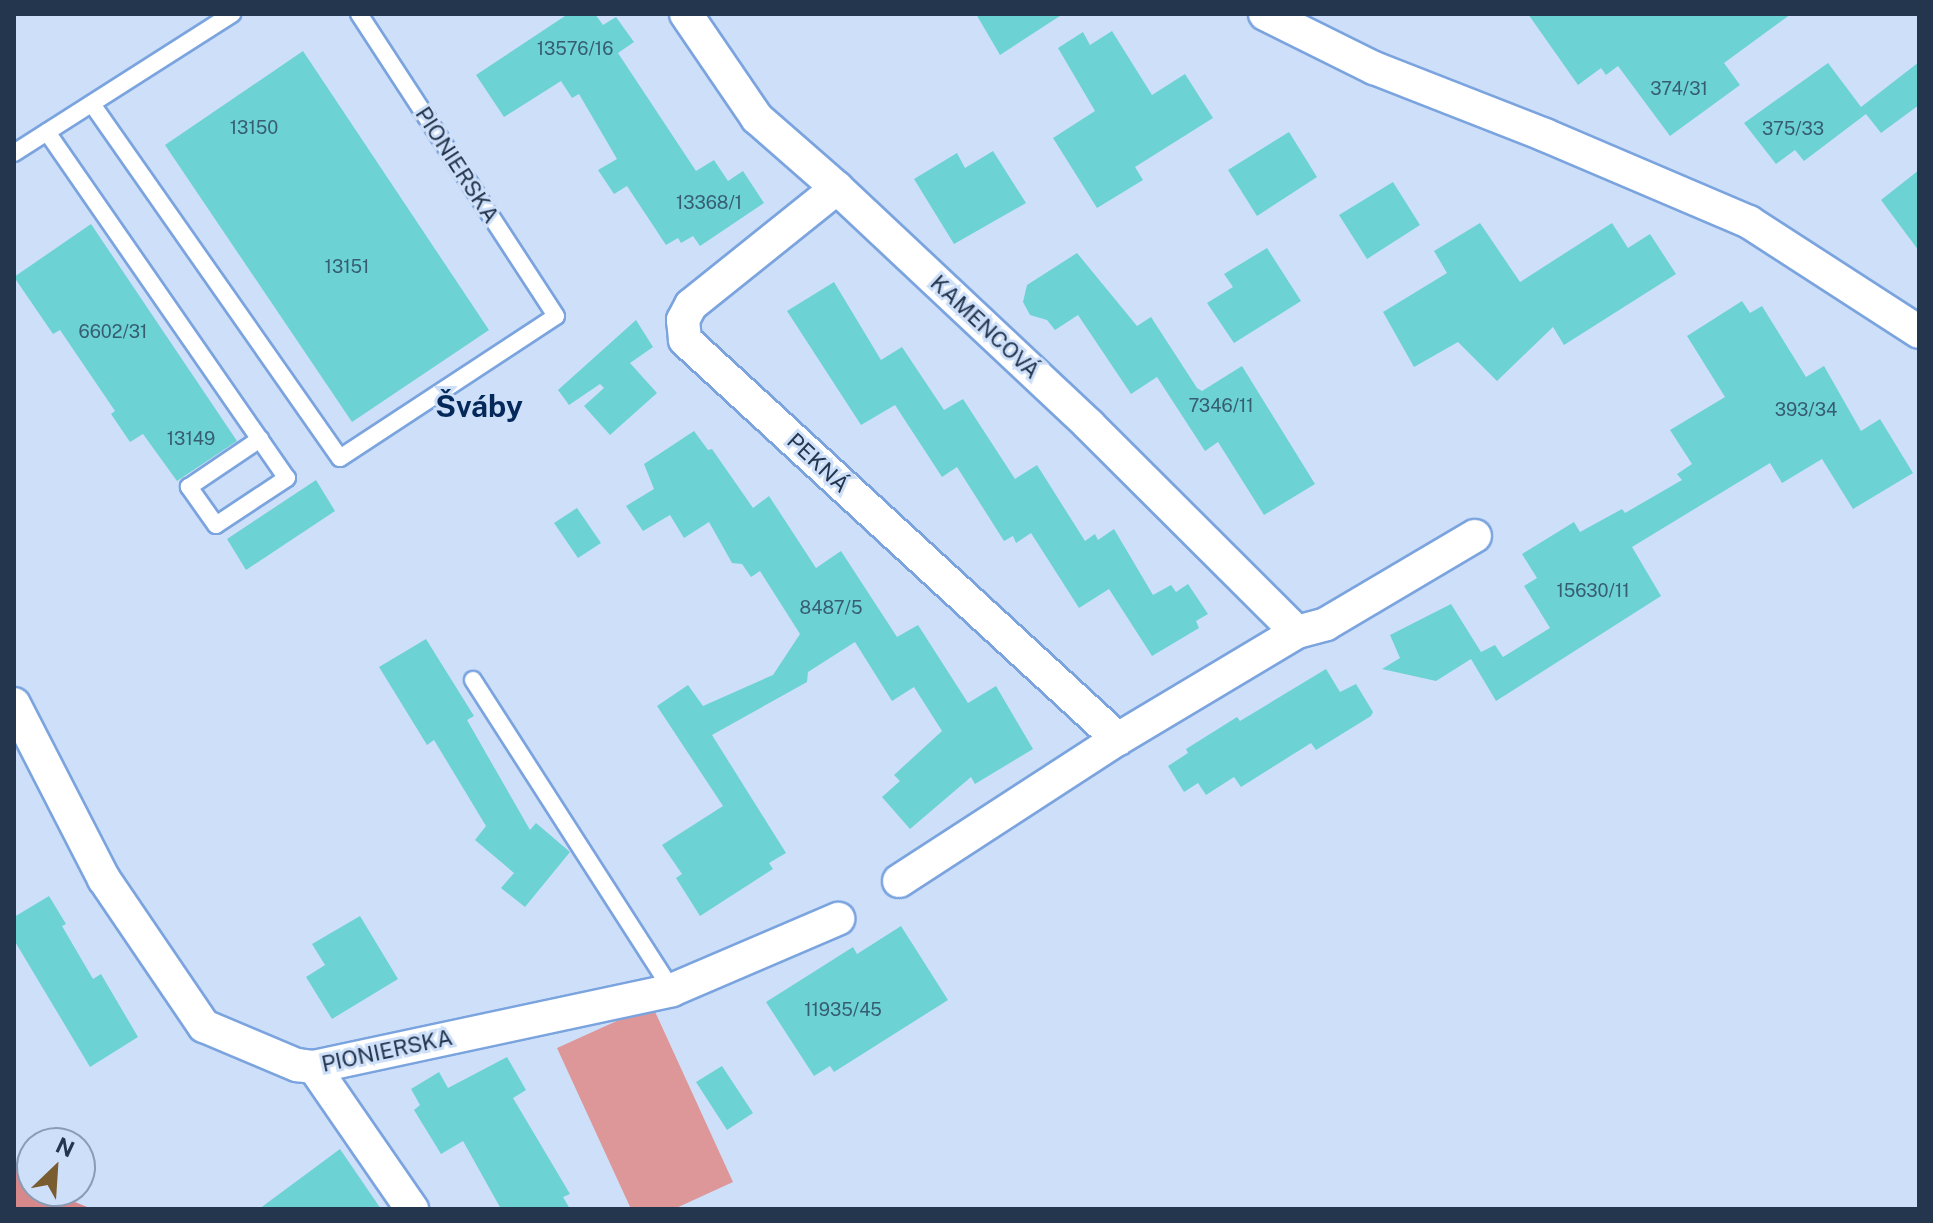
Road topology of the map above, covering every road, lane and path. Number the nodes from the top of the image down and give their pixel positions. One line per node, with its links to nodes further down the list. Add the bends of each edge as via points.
1 (232, 14): 5 (lane)
2 (359, 14): 5 (lane, PIONIERSKA, via 556,316 340,458)
3 (686, 14): 8 (street, KAMENCOVÁ, via 757,118)
4 (1265, 14): 9 (street, via 1374,68 1749,222)
5 (92, 104): 6 (lane)
6 (47, 132): 7 (lane); 10 (lane)
7 (14, 153)
8 (837, 188): 12 (street, KAMENCOVÁ, via 1089,425); 15 (street, PEKNÁ, via 691,305 683,320 685,340)
9 (1919, 332)
10 (260, 439): 10 (lane, via 287,478 216,525 189,487)
11 (1475, 536): 12 (street, via 1326,624)
12 (1297, 632): 15 (street)
13 (473, 680): 18 (lane)
14 (14, 704): 19 (street, PIONIERSKA, via 104,879 204,1026 297,1065)
15 (1118, 739): 16 (street)
16 (899, 881)
17 (838, 919): 18 (street, PIONIERSKA)
18 (672, 990): 19 (street, PIONIERSKA)
19 (314, 1067): 20 (street)
20 (412, 1209)

